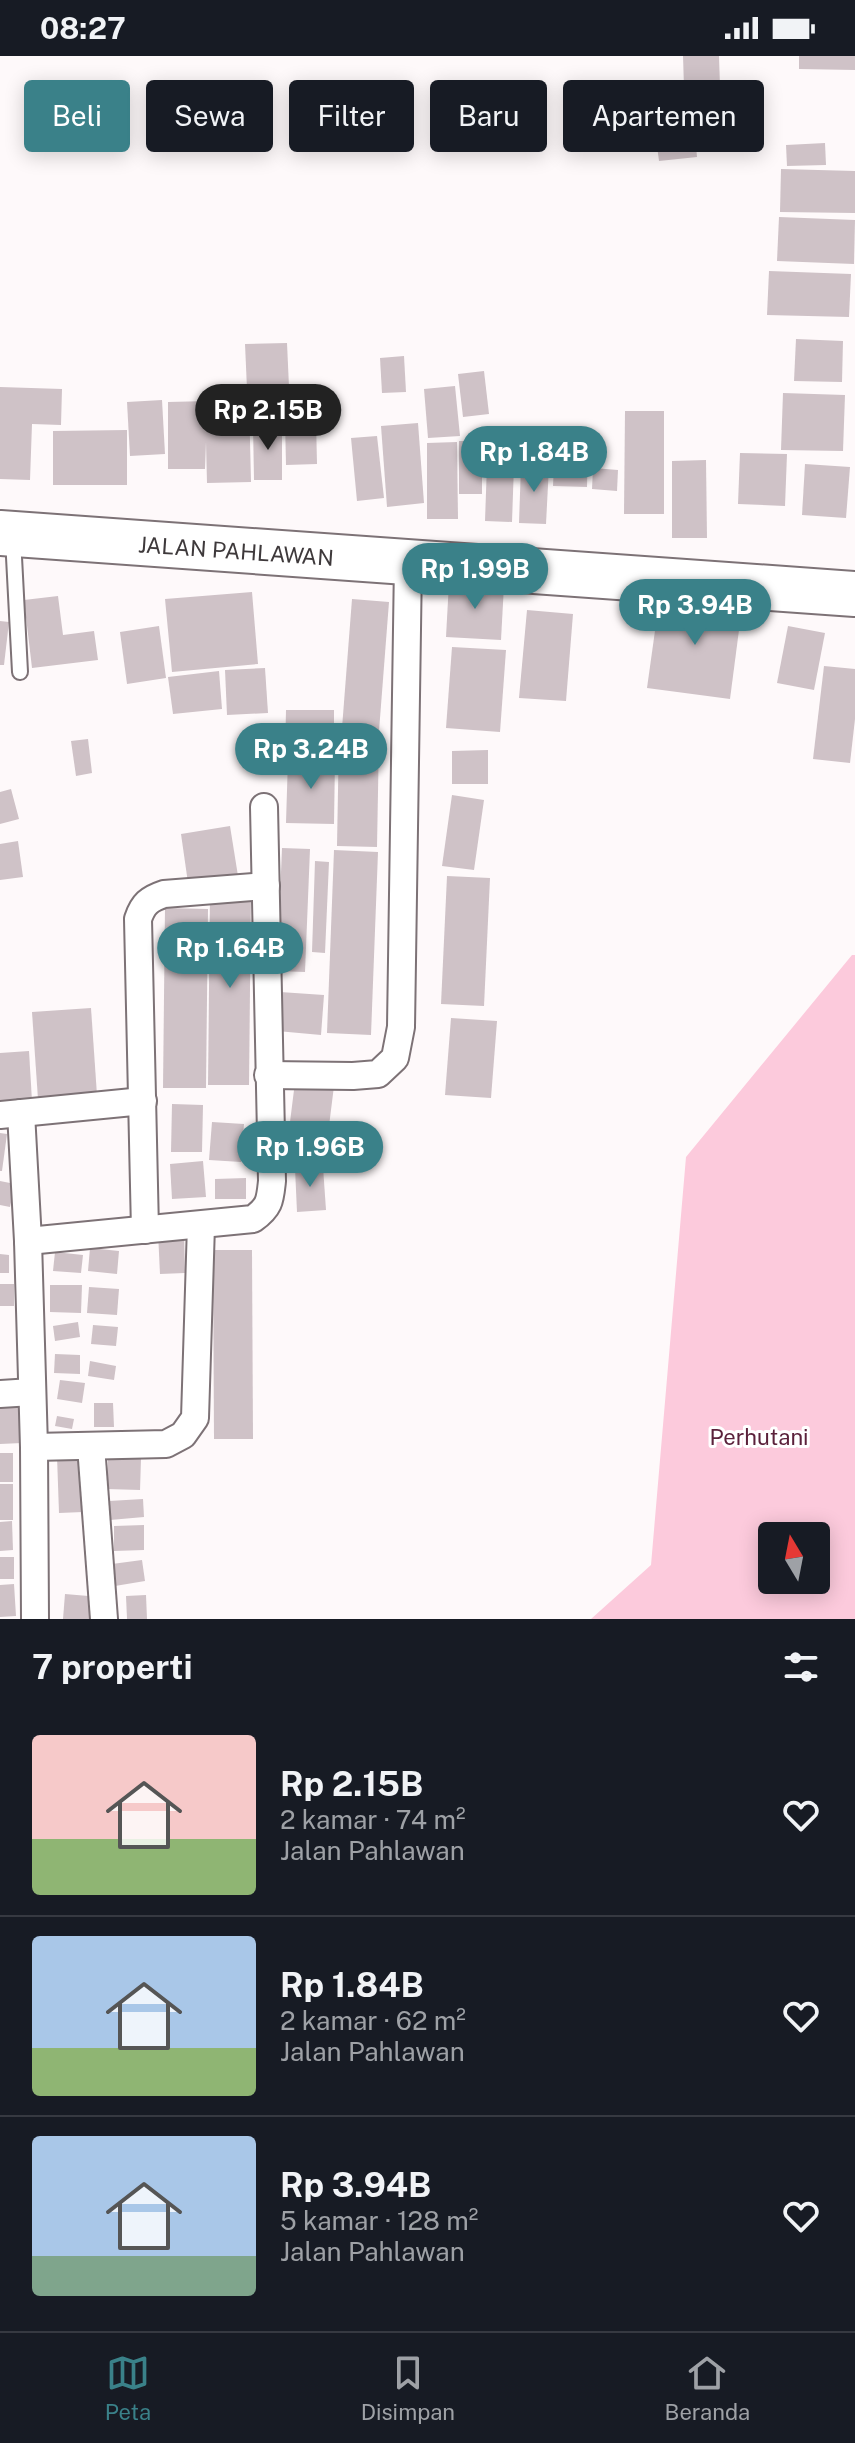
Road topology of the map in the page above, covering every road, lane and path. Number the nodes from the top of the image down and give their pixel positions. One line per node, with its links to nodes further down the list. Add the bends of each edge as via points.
1 (6, 533): 2 (highway, JALAN PAHLAWAN); 4 (lane)
2 (408, 563): 3 (highway, JALAN PAHLAWAN); 7 (street, via 401,1027 395,1058 378,1074)
3 (855, 586)
4 (20, 672)
5 (264, 807): 6 (street)
6 (266, 886): 7 (street); 8 (street, via 164,894 142,906 138,919)
7 (268, 1075): 10 (street, via 270,1198 253,1219)
8 (143, 1101): 9 (street); 11 (street)
9 (10, 1114): 12 (street)
10 (201, 1225): 11 (street); 15 (street, via 195,1418 183,1435 166,1444)
11 (145, 1230): 12 (street)
12 (28, 1241): 13 (street)
13 (32, 1392): 14 (street); 16 (street)
14 (0, 1394)
15 (91, 1446): 16 (street); 18 (street)
16 (34, 1447): 17 (street)
17 (35, 1619)
18 (104, 1619)

